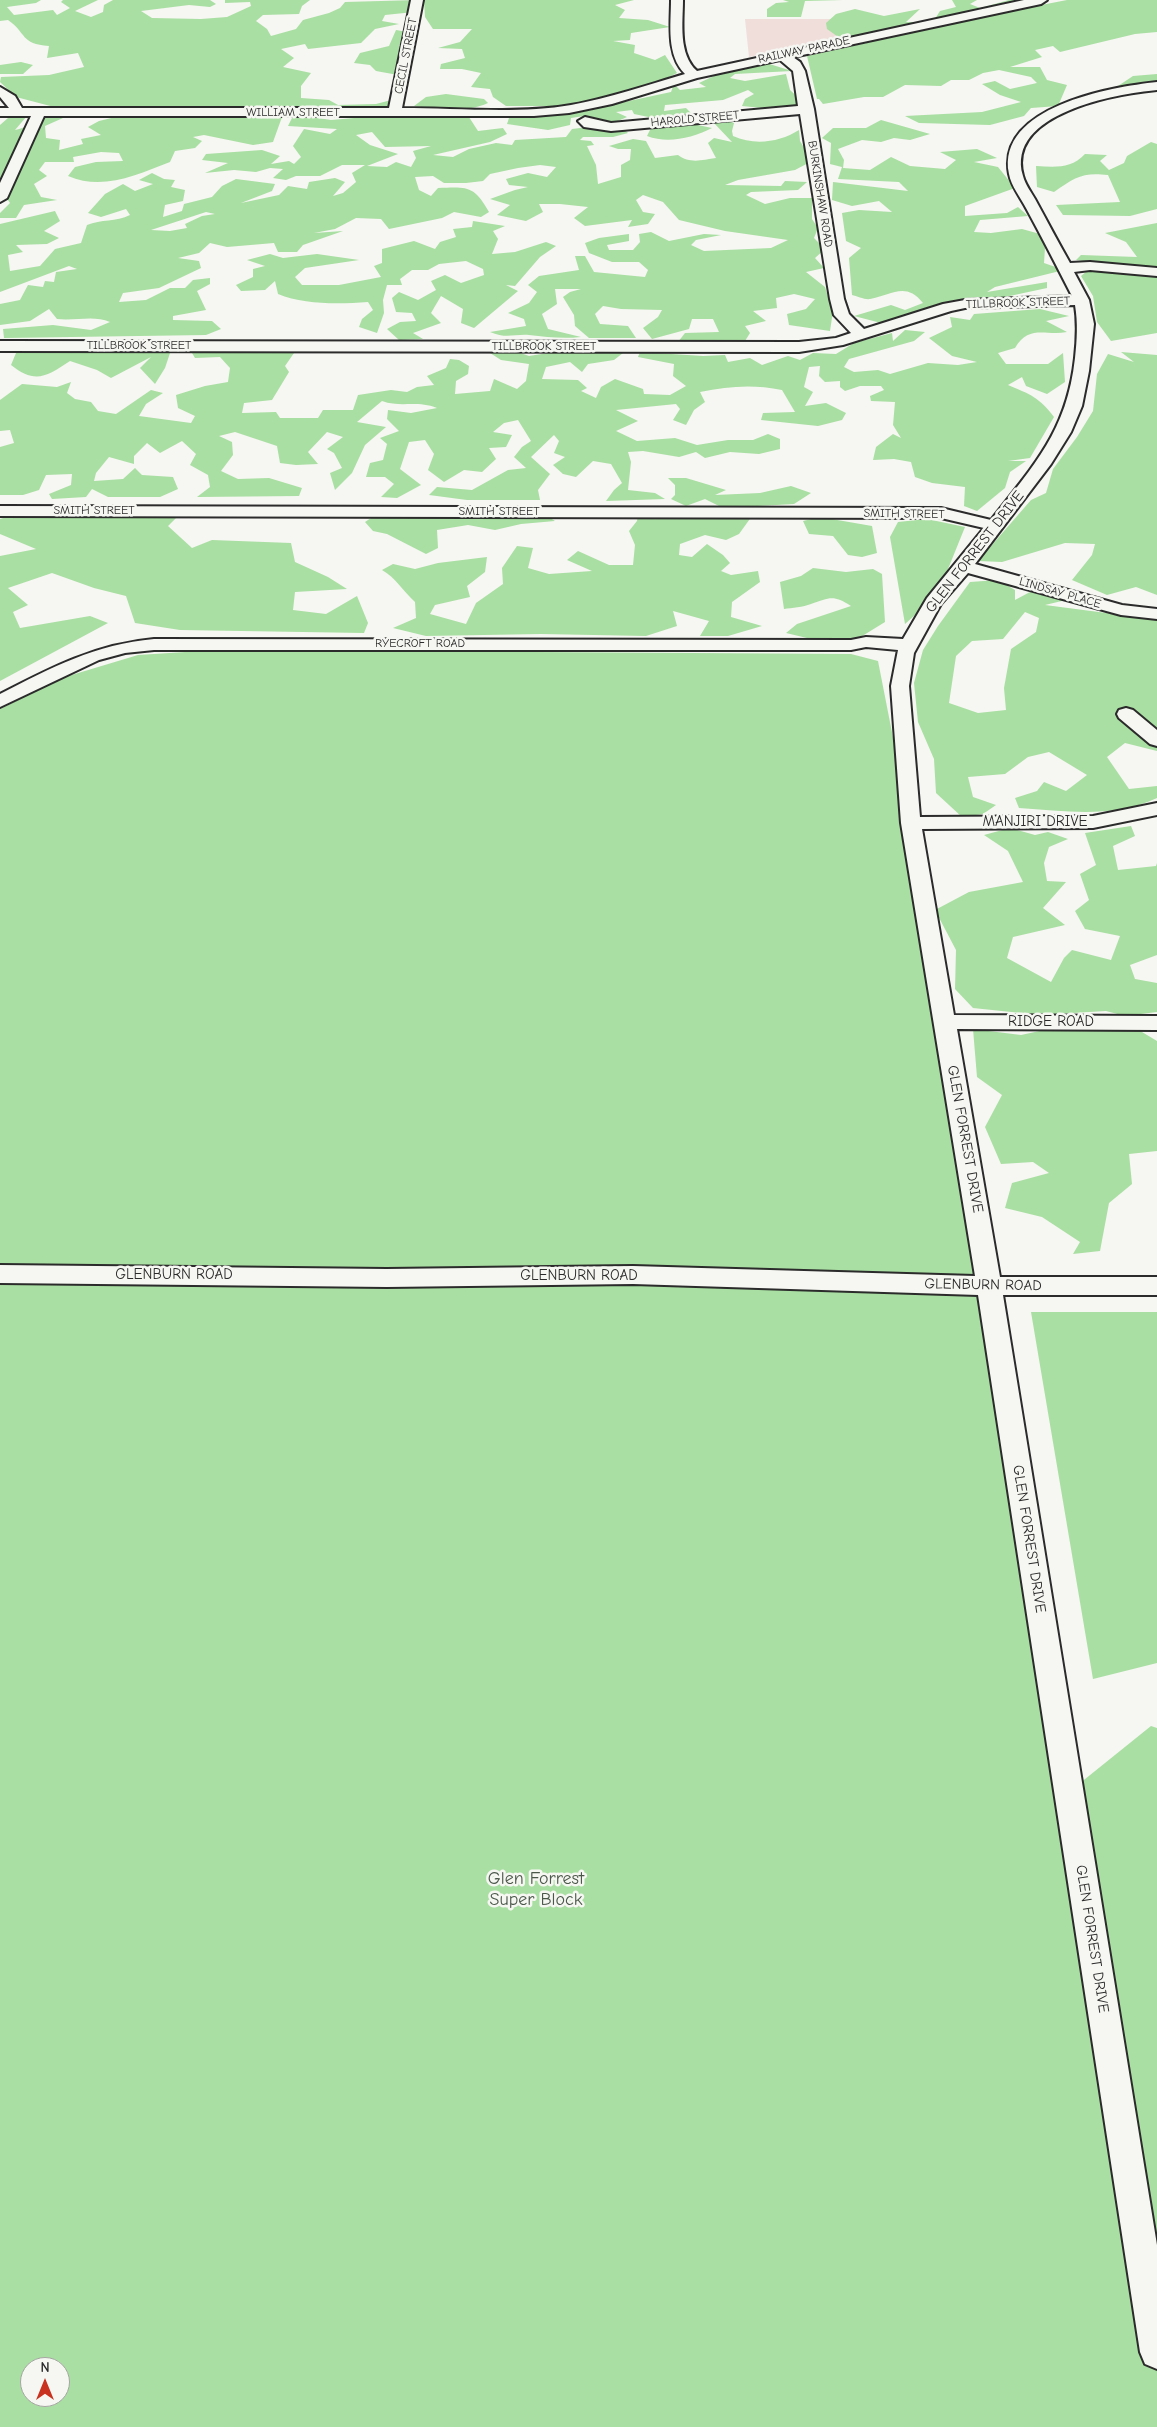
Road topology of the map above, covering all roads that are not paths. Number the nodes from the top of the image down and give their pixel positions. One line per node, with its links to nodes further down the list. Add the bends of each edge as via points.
1 (417, 0): 13 (street, CECIL STREET)
2 (677, 0): 5 (street, via 680,60)
3 (1041, 0): 4 (street, RAILWAY PARADE)
4 (781, 55): 5 (street, RAILWAY PARADE); 9 (street, BURKINSHAW ROAD, via 796,65)
5 (694, 75): 8 (street, RAILWAY PARADE, via 612,100)
6 (1157, 86): 16 (street, GLEN FORREST DRIVE, via 1109,93 1074,104 1043,119 1024,136 1014,155 1016,176)
7 (0, 91): 10 (street)
8 (569, 108): 13 (street, WILLIAM STREET, via 534,112)
9 (807, 109): 14 (street, HAROLD STREET, via 610,127); 19 (street, BURKINSHAW ROAD, via 837,299 842,315)
10 (17, 111): 11 (street, WILLIAM STREET); 12 (street, WILLIAM STREET)
11 (0, 112)
12 (39, 113): 13 (street, WILLIAM STREET); 15 (street)
13 (395, 113)
14 (584, 121)
15 (0, 198)
16 (1065, 268): 17 (street, via 1090,266); 18 (street, GLEN FORREST DRIVE)
17 (1157, 272)
18 (1082, 300): 19 (street, TILLBROOK STREET, via 965,304); 22 (street, GLEN FORREST DRIVE, via 1086,314 1084,344 1074,406 1043,464)
19 (861, 334): 20 (street, TILLBROOK STREET, via 838,342 799,347)
20 (0, 346)
21 (0, 511): 22 (street, SMITH STREET, via 941,513)
22 (996, 526): 23 (street, GLEN FORREST DRIVE)
23 (964, 566): 24 (street, LINDSAY PLACE, via 1121,610); 25 (street, GLEN FORREST DRIVE, via 933,602)
24 (1157, 614)
25 (906, 649): 26 (street, RYECROFT ROAD, via 866,649 851,645 183,642 105,652); 30 (street, GLEN FORREST DRIVE, via 900,686)
26 (0, 701)
27 (1126, 714): 28 (street)
28 (1157, 740)
29 (1157, 809): 30 (street, MANJIRI DRIVE, via 1093,822)
30 (912, 822): 31 (street, GLEN FORREST DRIVE)
31 (945, 1022): 32 (street, RIDGE ROAD); 34 (street, GLEN FORREST DRIVE)
32 (1157, 1022)
33 (0, 1274): 34 (street, GLENBURN ROAD, via 387,1278 633,1275)
34 (989, 1286): 35 (street, GLENBURN ROAD); 36 (street, GLEN FORREST DRIVE)
35 (1157, 1286)
36 (1157, 2352)

